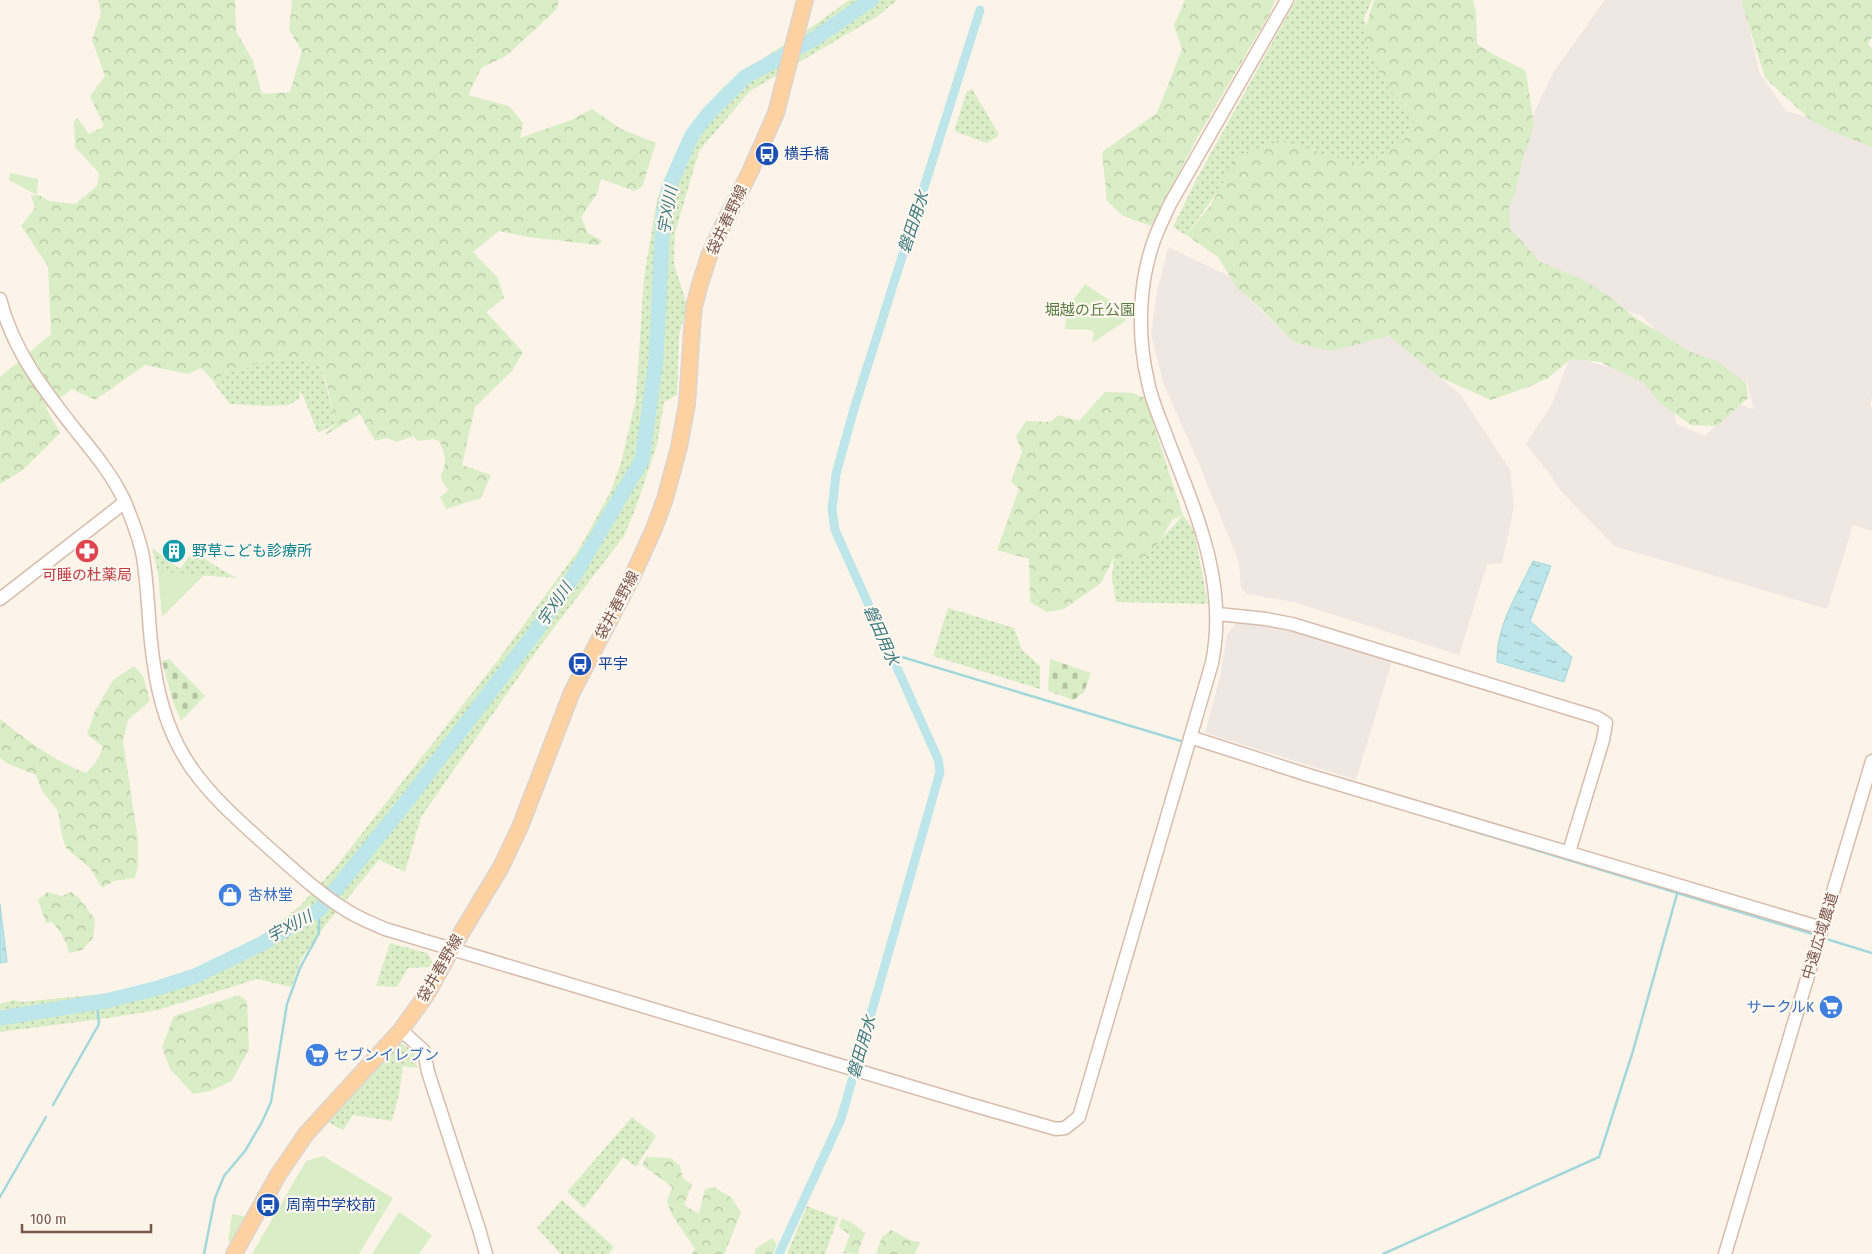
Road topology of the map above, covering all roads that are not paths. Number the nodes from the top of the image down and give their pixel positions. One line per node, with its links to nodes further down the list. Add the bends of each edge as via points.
1 (805, 0): 11 (main road, 袋井春野線, via 776,113 709,256 700,284 692,322 687,404 672,475 653,531 572,692 520,827 501,867)
2 (1287, 0): 6 (street, via 1170,204 1155,236 1141,302 1141,343 1148,383 1201,525 1210,558)
3 (0, 299): 4 (street, via 18,350 104,467)
4 (124, 502): 5 (street); 11 (street, via 143,559 154,665 165,719 191,768 235,817 314,887 347,911 385,929)
5 (0, 599)
6 (1218, 614): 7 (street, via 1212,663); 9 (street, via 1292,624 1596,717 1606,724 1603,740)
7 (1190, 737): 9 (street); 11 (street, via 1078,1117 1064,1128 1056,1129 976,1106)
8 (1872, 761): 10 (street, 中遠広域農道)
9 (1569, 852): 10 (street)
10 (1822, 928): 15 (street, 中遠広域農道)
11 (451, 950): 12 (main road, 袋井春野線, via 427,994)
12 (401, 1030): 13 (main road, 袋井春野線, via 306,1134 278,1175); 14 (street, via 424,1051)
13 (234, 1254)
14 (486, 1254)
15 (1725, 1254)

